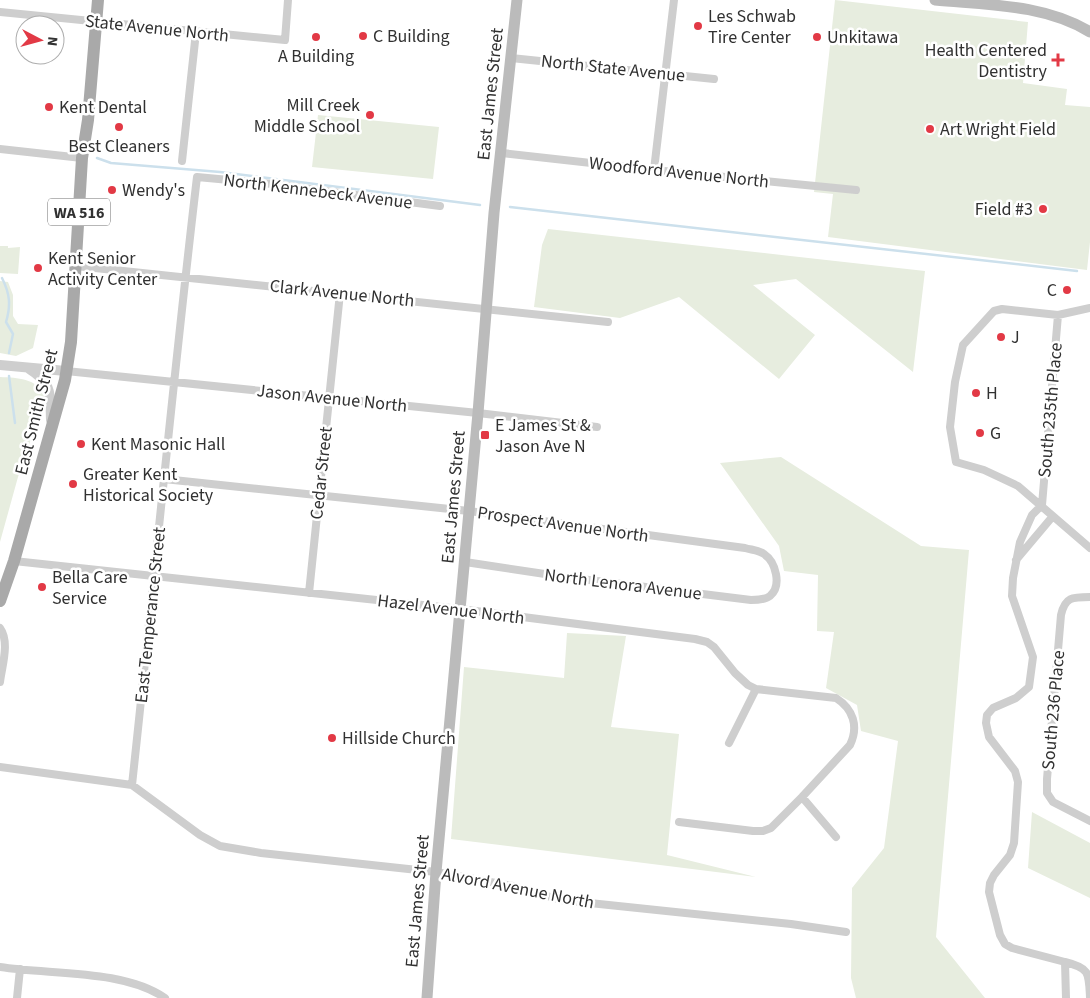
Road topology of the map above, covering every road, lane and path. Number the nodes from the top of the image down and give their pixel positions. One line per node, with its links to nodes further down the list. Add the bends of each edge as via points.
1 (98, 0): 7 (main road, East Smith Street / WA 516)
2 (288, 0): 8 (street, State Avenue North, via 285,40)
3 (518, 0): 10 (main road, East James Street)
4 (674, 0): 11 (street)
5 (935, 0): 9 (main road, via 1032,10 1058,17)
6 (0, 12): 7 (street, State Avenue North)
7 (96, 22): 8 (street, State Avenue North); 15 (main road, East Smith Street / WA 516)
8 (196, 32): 16 (street)
9 (1090, 32)
10 (511, 58): 11 (street, North State Avenue); 14 (main road, East James Street)
11 (665, 74): 12 (street, North State Avenue); 17 (street)
12 (714, 79)
13 (0, 149): 15 (street)
14 (502, 153): 17 (street, Woodford Avenue North); 24 (main road, East James Street)
15 (82, 158): 21 (main road, East Smith Street / WA 516)
16 (182, 161)
17 (654, 170): 19 (street, Woodford Avenue North)
18 (197, 176): 20 (street, North Kennebeck Avenue); 22 (street, East Temperance Street)
19 (856, 190)
20 (440, 206)
21 (76, 266): 22 (street, Clark Avenue North); 30 (main road, East Smith Street / WA 516)
22 (185, 277): 23 (street, Clark Avenue North); 31 (street, East Temperance Street)
23 (340, 294): 24 (street, Clark Avenue North); 32 (street, Cedar Street)
24 (486, 308): 27 (street, Clark Avenue North); 33 (main road, East James Street)
25 (1090, 308): 26 (street)
26 (1058, 315): 38 (street, South 235th Place); 38 (street, via 994,311 964,345 955,382 950,427 956,462 1002,478)
27 (608, 322)
28 (0, 365): 29 (street)
29 (28, 368): 30 (street); 35 (street, via 48,386)
30 (66, 371): 31 (street, Jason Avenue North); 35 (main road, East Smith Street / WA 516)
31 (173, 381): 32 (street, Jason Avenue North); 36 (street, East Temperance Street)
32 (328, 398): 33 (street, Jason Avenue North); 37 (street, Cedar Street)
33 (478, 413): 34 (street, Jason Avenue North); 39 (main road, East James Street)
34 (597, 427)
35 (52, 431): 42 (main road, East Smith Street / WA 516)
36 (164, 479): 37 (street, Prospect Avenue North); 45 (street, East Temperance Street)
37 (318, 495): 39 (street, Prospect Avenue North); 47 (street, Cedar Street)
38 (1042, 505): 40 (street); 44 (street, via 1032,515)
39 (469, 511): 43 (main road, East James Street); 46 (street, Prospect Avenue North, via 753,550 765,555 774,567)
40 (1053, 516): 41 (street); 44 (street)
41 (1090, 548)
42 (14, 561): 45 (street, Hazel Avenue North); 49 (main road, WA 516)
43 (465, 562): 46 (street, North Lenora Avenue, via 751,600 769,597); 50 (main road, East James Street)
44 (1015, 562): 63 (street, via 1012,596 1033,657 1029,687 987,715 989,737 1015,771 1018,782 1014,843 1010,855 994,875 989,892 1005,944)
45 (154, 577): 47 (street, Hazel Avenue North); 56 (street, East Temperance Street)
46 (775, 586)
47 (309, 594): 50 (street, Hazel Avenue North)
48 (1090, 597): 58 (street, South 236 Place, via 1066,601 1060,616 1047,793 1052,802)
49 (0, 601)
50 (460, 609): 53 (street, Hazel Avenue North, via 707,642 735,673); 61 (main road, East James Street)
51 (0, 628): 52 (street, via 4,646)
52 (0, 682)
53 (756, 689): 54 (street); 57 (street, via 836,698 851,712 855,723 854,738)
54 (729, 743)
55 (0, 767): 56 (street, Alvord Avenue North)
56 (132, 785): 61 (street, Alvord Avenue North, via 220,846)
57 (802, 798): 59 (street, via 763,831); 60 (street)
58 (1090, 821)
59 (679, 822)
60 (836, 837)
61 (436, 872): 62 (street, Alvord Avenue North, via 513,886 561,900); 68 (main road, East James Street)
62 (846, 932)
63 (1065, 962): 69 (street); 70 (street, via 1080,965 1086,970 1090,979)
64 (0, 967): 65 (street)
65 (20, 969): 66 (street); 67 (street, via 118,979 154,990)
66 (17, 998)
67 (165, 998)
68 (427, 998)
69 (1066, 998)
70 (1090, 998)

